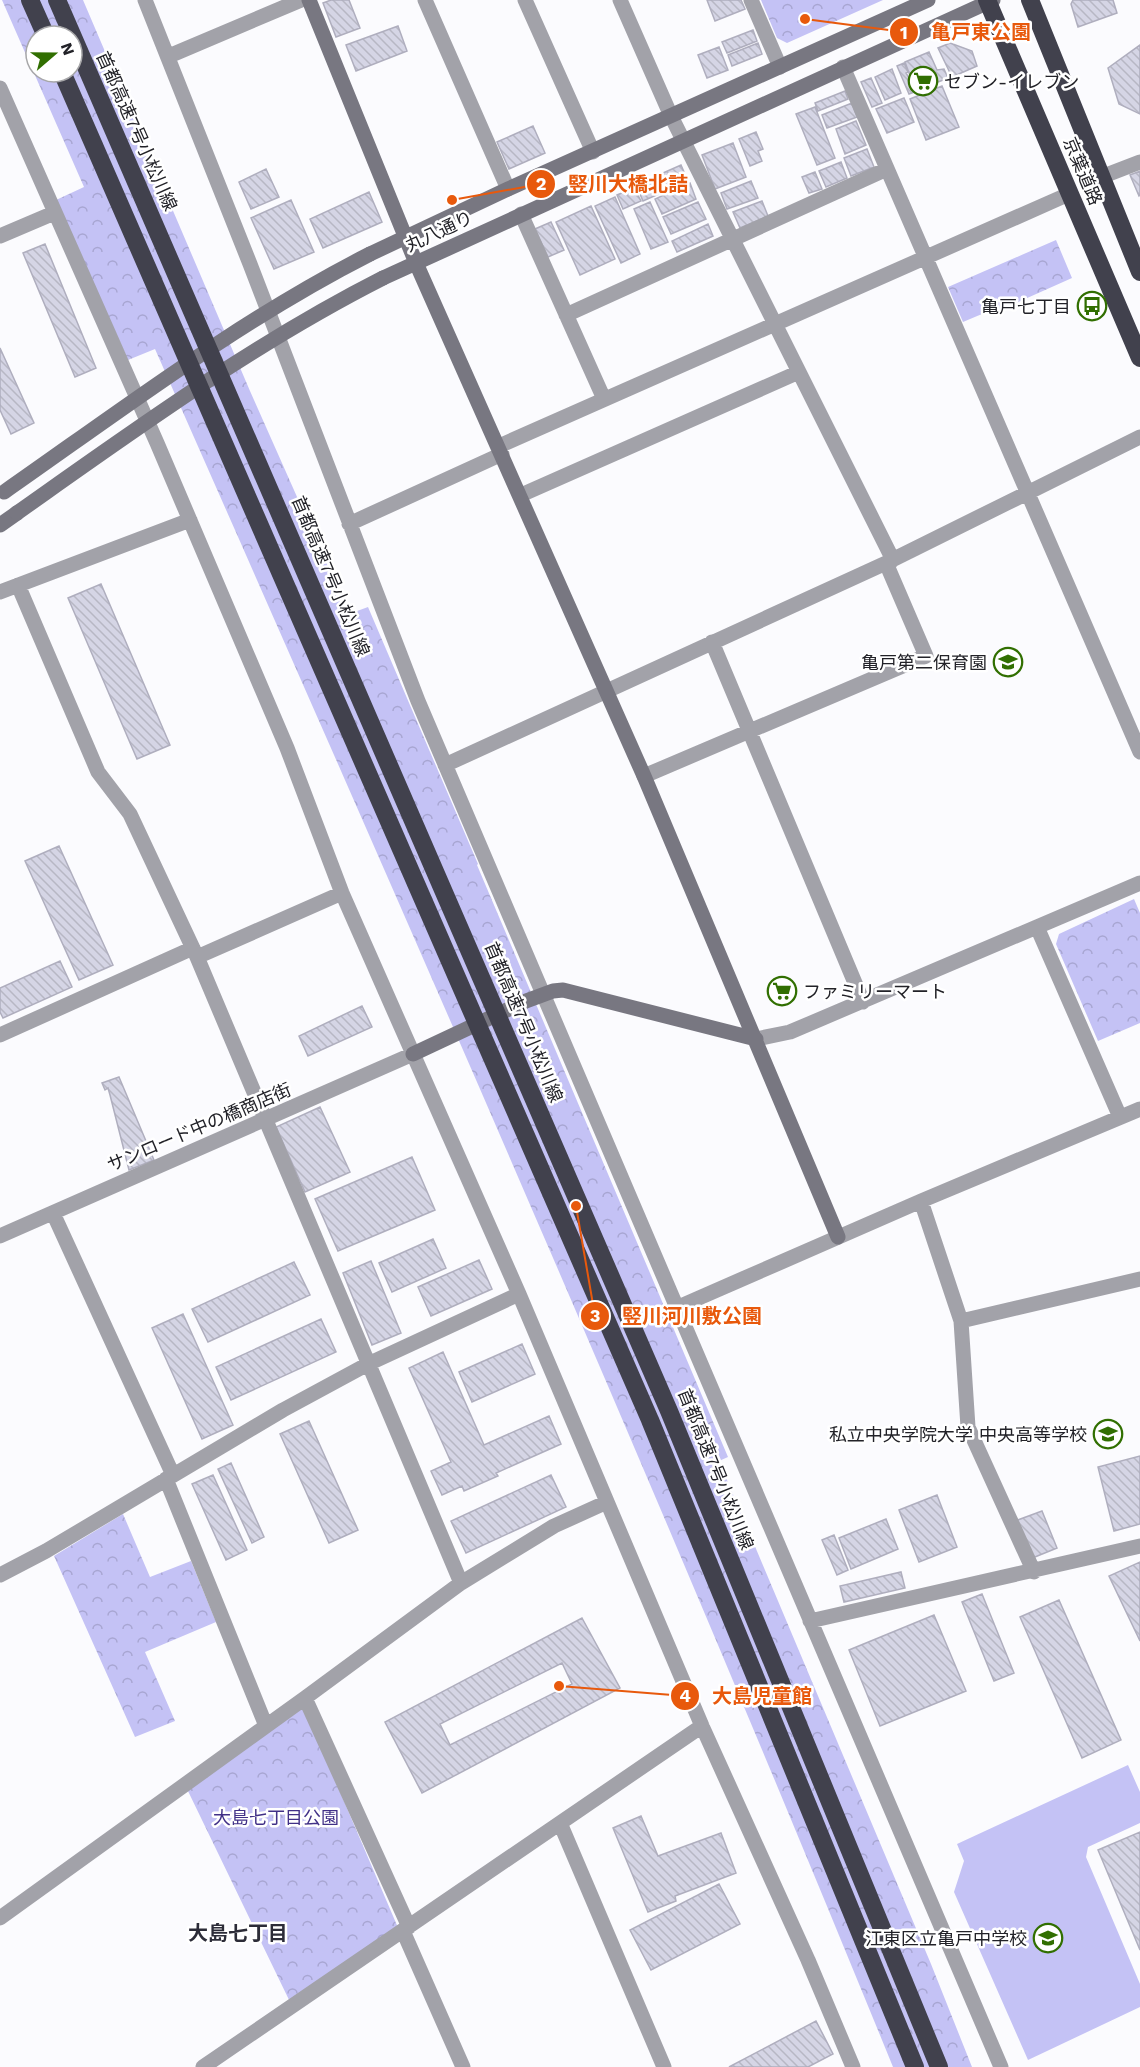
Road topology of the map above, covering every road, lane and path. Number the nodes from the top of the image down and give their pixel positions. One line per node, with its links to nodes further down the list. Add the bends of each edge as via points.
1 (30, 0): 13 (highway)
2 (57, 0): 96 (highway, 首都高速7号小松川線, bridge, via 669,1411)
3 (145, 0): 14 (street)
4 (301, 0): 14 (street)
5 (309, 0): 30 (main road)
6 (425, 0): 25 (street)
7 (525, 0): 21 (street)
8 (620, 0): 19 (street)
9 (751, 0): 15 (street)
10 (928, 0): 15 (main road, 丸八通り)
11 (1030, 0): 24 (highway, 京葉道路)
12 (989, 1): 16 (main road, 丸八通り); 26 (highway, 京葉道路)
13 (41, 24)
14 (169, 56): 46 (street)
15 (780, 67): 19 (main road, 丸八通り)
16 (843, 67): 20 (main road, 丸八通り); 23 (street)
17 (67, 84): 95 (highway, bridge, via 650,1420)
18 (0, 88): 27 (street)
19 (671, 116): 20 (street); 21 (main road, 丸八通り)
20 (684, 141): 28 (main road, 丸八通り); 31 (street)
21 (593, 152): 25 (main road, 丸八通り)
22 (1140, 162): 24 (street)
23 (887, 169): 31 (street); 32 (street)
24 (1101, 177): 34 (highway, 京葉道路)
25 (508, 189): 30 (main road, 丸八通り)
26 (1069, 194): 32 (street); 37 (highway, 京葉道路)
27 (54, 213): 29 (street); 45 (street)
28 (521, 214): 33 (main road, 丸八通り); 35 (street)
29 (0, 236)
30 (405, 238): 33 (main road); 43 (main road, 丸八通り, bridge, via 316,281 248,323)
31 (733, 239): 35 (street); 36 (street)
32 (925, 257): 36 (street); 42 (street)
33 (416, 263): 41 (main road); 47 (main road, 丸八通り, bridge, via 330,305 260,346)
34 (1140, 272)
35 (566, 315): 39 (street)
36 (775, 324): 38 (street); 39 (street)
37 (1140, 358)
38 (799, 372): 44 (street); 48 (street)
39 (604, 399): 41 (street)
40 (1140, 437): 42 (street)
41 (500, 450): 44 (main road); 46 (street)
42 (1028, 493): 48 (street); 54 (street)
43 (2, 494)
44 (521, 495): 52 (main road)
45 (190, 520): 49 (street); 58 (street, via 287,748)
46 (349, 524): 55 (street)
47 (0, 525)
48 (890, 562): 51 (street); 53 (street, via 926,656)
49 (18, 585): 50 (street); 60 (street, via 98,772 130,814)
50 (0, 592)
51 (712, 642): 52 (street); 53 (street)
52 (608, 691): 55 (street); 56 (main road)
53 (750, 732): 56 (street); 62 (street)
54 (1140, 752)
55 (445, 765): 61 (street)
56 (644, 776): 64 (main road)
57 (1140, 883): 59 (street)
58 (342, 893): 60 (street); 65 (street)
59 (1037, 927): 62 (street); 67 (street)
60 (195, 953): 63 (street); 68 (street)
61 (543, 994): 64 (main road, via 563,990); 65 (main road); 75 (street)
62 (863, 1002): 64 (street, via 790,1032)
63 (0, 1035)
64 (756, 1039): 72 (main road)
65 (413, 1054): 68 (street, サンロード中の橋商店街); 74 (street)
66 (1140, 1109): 67 (street)
67 (1120, 1117): 69 (street)
68 (266, 1120): 70 (street, サンロード中の橋商店街); 77 (street)
69 (921, 1201): 72 (street); 76 (street)
70 (53, 1213): 71 (street, サンロード中の橋商店街); 78 (street)
71 (0, 1236)
72 (838, 1237): 75 (street)
73 (1140, 1279): 76 (street)
74 (519, 1294): 77 (street); 79 (street)
75 (676, 1308): 84 (street)
76 (961, 1321): 81 (street, via 968,1426)
77 (368, 1364): 78 (street); 83 (street)
78 (169, 1477): 82 (street); 86 (street)
79 (607, 1502): 83 (street, via 554,1526); 87 (street)
80 (1140, 1546): 81 (street)
81 (1034, 1572): 84 (street)
82 (0, 1575)
83 (461, 1583): 85 (street)
84 (810, 1621): 97 (street)
85 (305, 1698): 86 (street); 90 (street)
86 (266, 1726): 89 (street)
87 (702, 1726): 88 (street); 94 (street)
88 (560, 1823): 90 (street); 93 (street)
89 (0, 1918)
90 (406, 1929): 91 (street); 92 (street)
91 (203, 2067)
92 (462, 2067)
93 (664, 2067)
94 (853, 2067)
95 (915, 2067)
96 (939, 2067)
97 (1001, 2067)

